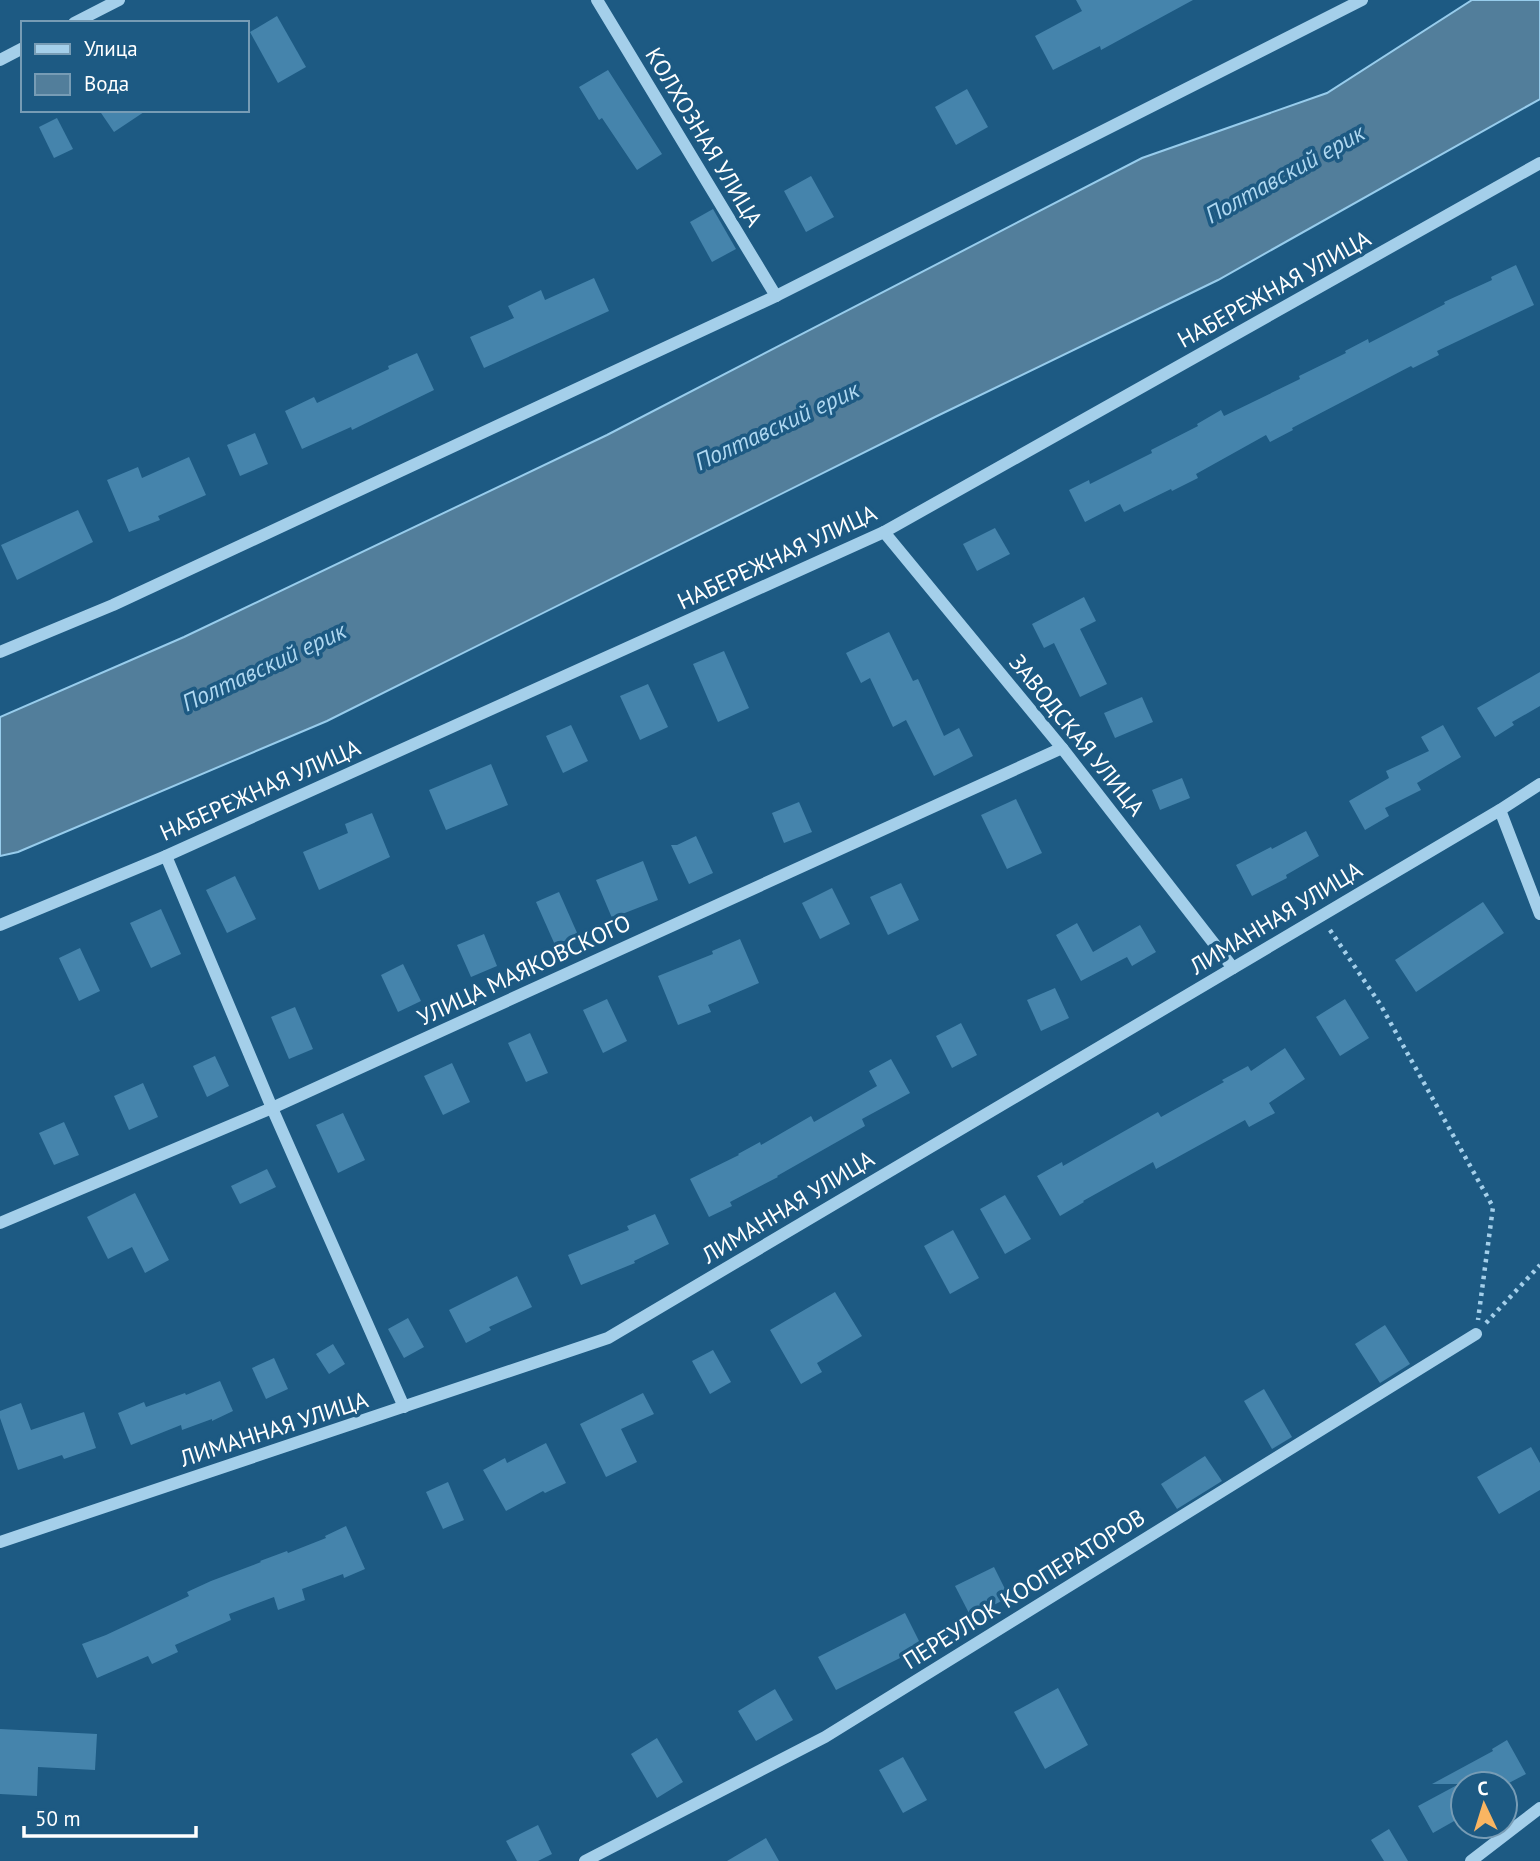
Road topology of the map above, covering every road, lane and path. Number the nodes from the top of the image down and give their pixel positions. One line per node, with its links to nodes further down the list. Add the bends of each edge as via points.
1 (119, 0): 4 (street)
2 (597, 0): 8 (street, КОЛХОЗНАЯ УЛИЦА)
3 (1362, 0): 8 (street)
4 (78, 21)
5 (21, 49): 6 (street)
6 (0, 60)
7 (1540, 163): 9 (street, НАБЕРЕЖНАЯ УЛИЦА)
8 (776, 296): 10 (street, via 113,605)
9 (884, 532): 11 (street, ЗАВОДСКАЯ УЛИЦА); 14 (street, НАБЕРЕЖНАЯ УЛИЦА)
10 (0, 652)
11 (1062, 748): 18 (street, ЗАВОДСКАЯ УЛИЦА); 19 (street, УЛИЦА МАЯКОВСКОГО)
12 (1540, 784): 13 (street, ЛИМАННАЯ УЛИЦА)
13 (1500, 810): 15 (street); 16 (street, ЛИМАННАЯ УЛИЦА)
14 (166, 856): 17 (street, НАБЕРЕЖНАЯ УЛИЦА); 19 (street)
15 (1540, 914)
16 (1320, 916): 18 (street, ЛИМАННАЯ УЛИЦА); 22 (path, via 1380,1004 1493,1207)
17 (0, 925)
18 (1233, 968): 23 (street, ЛИМАННАЯ УЛИЦА, via 608,1338)
19 (272, 1108): 20 (street, УЛИЦА МАЯКОВСКОГО); 23 (street)
20 (0, 1223)
21 (1540, 1265): 22 (path)
22 (1476, 1334): 26 (street, ПЕРЕУЛОК КООПЕРАТОРОВ, via 825,1737)
23 (404, 1407): 24 (street, ЛИМАННАЯ УЛИЦА)
24 (0, 1542)
25 (1540, 1808): 27 (street)
26 (585, 1861)
27 (1471, 1861)

